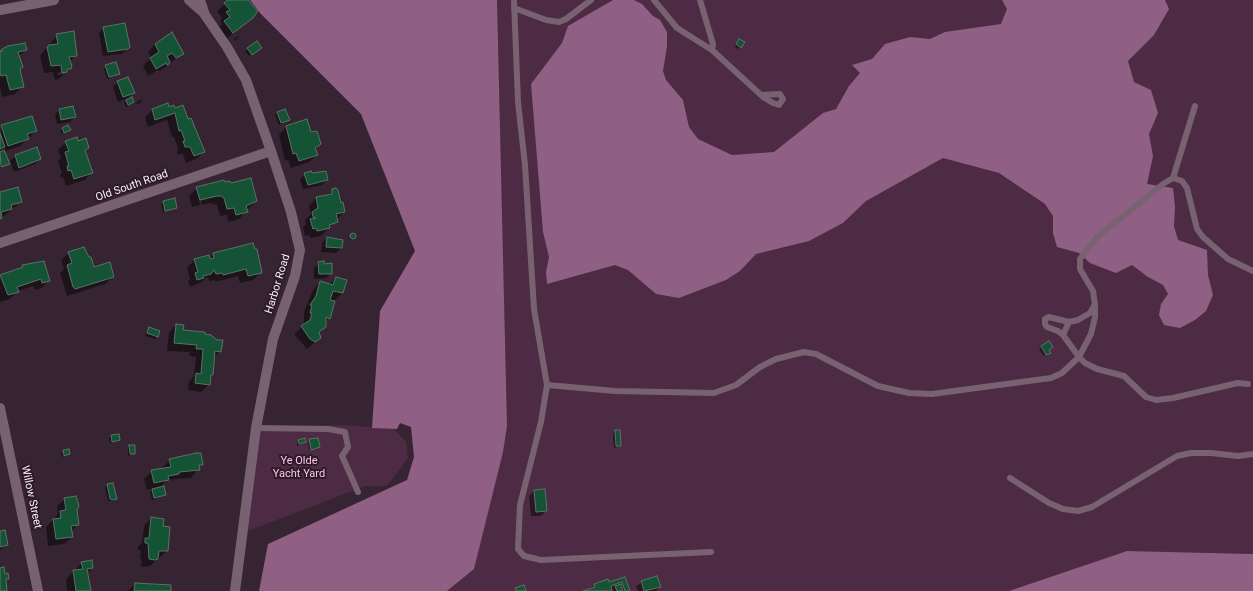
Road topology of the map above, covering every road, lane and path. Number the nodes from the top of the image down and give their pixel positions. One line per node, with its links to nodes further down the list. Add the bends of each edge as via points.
1 (54, 0): 9 (street)
2 (189, 0): 10 (street)
3 (200, 0): 10 (street, Harbor Road)
4 (514, 0): 8 (lane)
5 (591, 0): 8 (lane, via 559,22)
6 (654, 0): 11 (lane, via 678,28)
7 (700, 0): 11 (lane, via 713,44)
8 (514, 8): 23 (lane, via 518,102 525,165 534,309)
9 (0, 10)
10 (205, 14): 14 (street, Harbor Road, via 246,80)
11 (712, 50): 12 (lane, via 761,95 780,94 783,99 779,104)
12 (763, 97)
13 (1195, 106): 15 (lane)
14 (272, 151): 16 (street, Old South Road); 25 (street, Harbor Road, via 300,250 295,276 273,339)
15 (1173, 178): 17 (lane, via 1182,181 1188,188 1197,229 1228,259); 18 (lane, via 1096,238 1080,259 1080,269 1093,291)
16 (0, 244)
17 (1253, 271)
18 (1095, 305): 19 (lane, via 1090,313); 21 (lane, via 1091,334)
19 (1068, 322): 20 (lane); 20 (lane, via 1054,317 1045,320 1047,327)
20 (1063, 336): 21 (lane)
21 (1079, 357): 22 (lane, via 1097,369 1124,376 1142,394 1156,400 1238,383); 23 (lane, via 1062,373 1051,378 932,394 909,393 878,386 816,354 804,352 776,359 760,367 736,385 714,393 615,391)
22 (1248, 384)
23 (546, 385): 29 (lane, via 541,422 520,505 518,549 524,556 541,560)
24 (0, 408): 30 (street, Willow Street)
25 (256, 428): 28 (lane, via 328,429 345,432 348,447 342,456); 31 (street, Harbor Road)
26 (1253, 454): 27 (lane, via 1238,456 1204,453 1177,456 1092,507 1078,511 1063,509 1049,503)
27 (1010, 478)
28 (358, 492)
29 (710, 552)
30 (38, 591)
31 (234, 591)

